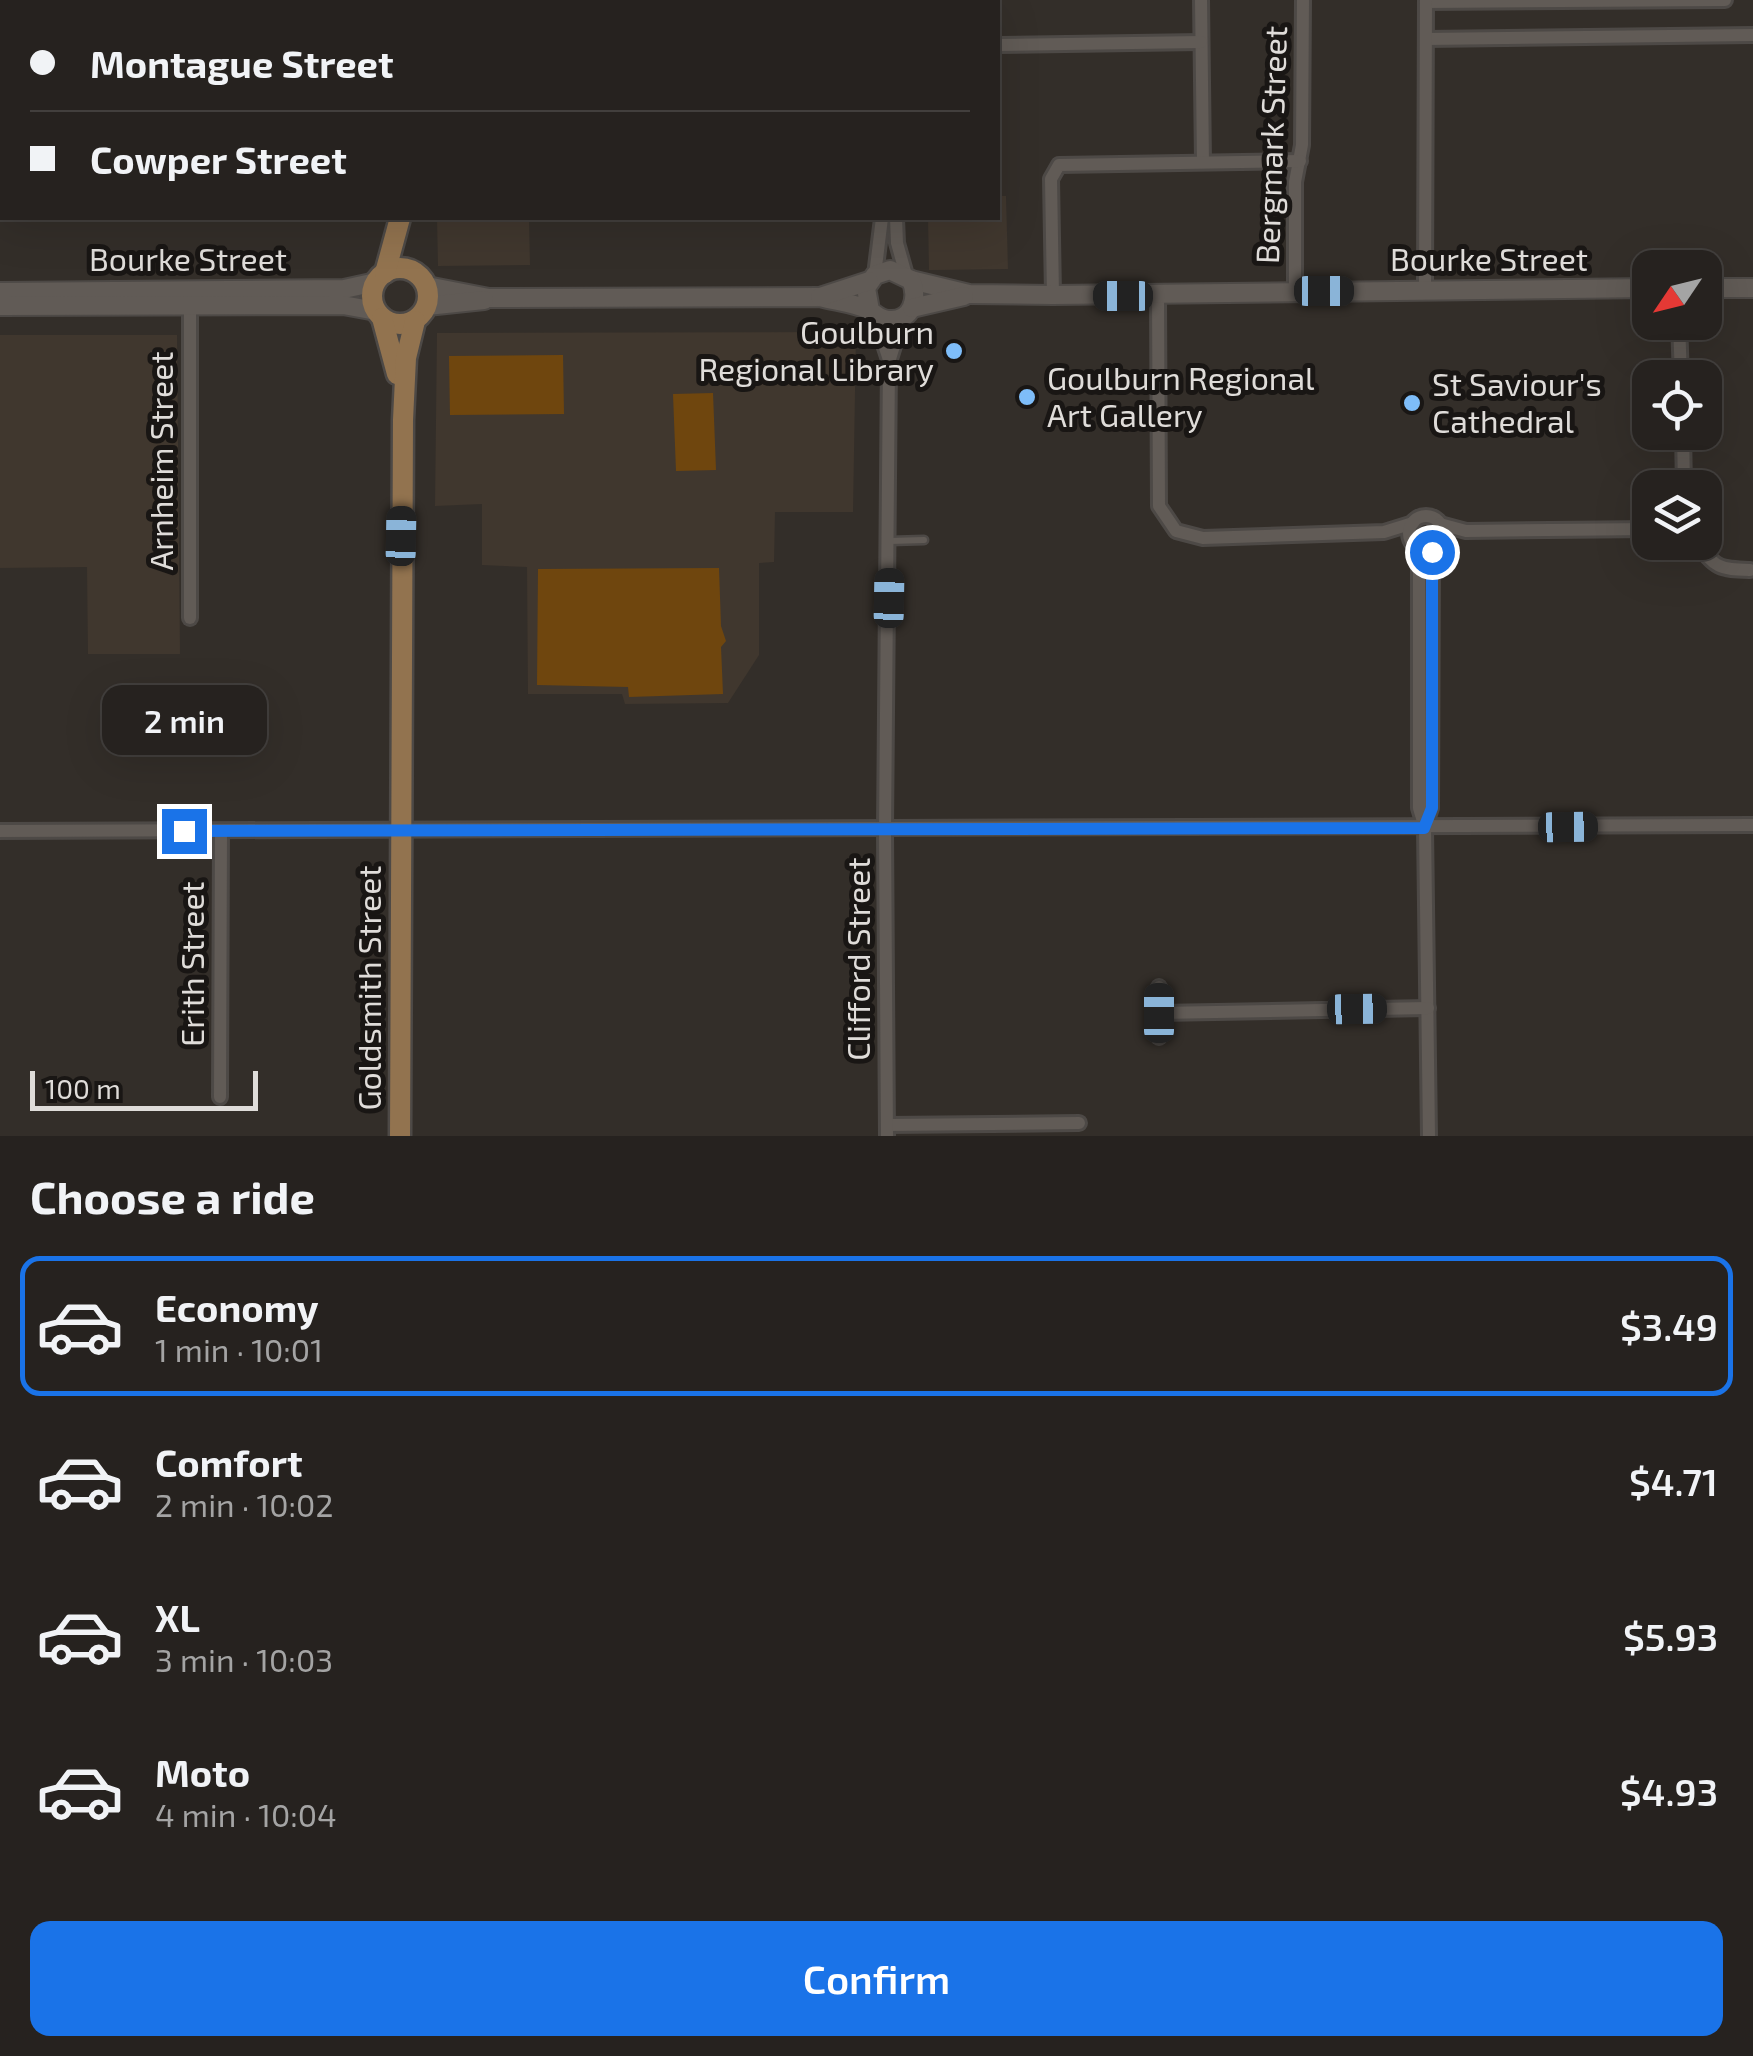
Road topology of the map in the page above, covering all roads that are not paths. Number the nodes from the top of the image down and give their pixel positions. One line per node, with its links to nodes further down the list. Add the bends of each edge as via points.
1 (1201, 0): 7 (street)
2 (1303, 0): 9 (street, Bergmark Street)
3 (1725, 0): 4 (street)
4 (1426, 1): 6 (street)
5 (1753, 35): 6 (street)
6 (1426, 39): 21 (street)
7 (1201, 42): 8 (street); 10 (street)
8 (1000, 45)
9 (1300, 161): 10 (street); 22 (street, Bergmark Street)
10 (1202, 162): 26 (street, via 1058,165 1052,179)
11 (399, 220): 15 (main road, Goldsmith Street)
12 (401, 220): 25 (main road, Goldsmith Street)
13 (882, 220): 16 (street)
14 (896, 220): 17 (street)
15 (380, 277): 23 (main road, Bourke Street, via 344,289); 25 (main road, via 400,268); 33 (main road, via 372,296)
16 (872, 278): 17 (main road, via 890,270); 28 (main road); 31 (main road, via 865,296)
17 (908, 278): 24 (main road, Bourke Street); 32 (main road, via 916,294)
18 (1632, 288): 21 (main road, Bourke Street)
19 (1722, 288): 20 (main road)
20 (1753, 288)
21 (1425, 289): 22 (main road, Bourke Street)
22 (1295, 291): 27 (main road, Bourke Street)
23 (0, 292)
24 (969, 294): 26 (main road, Bourke Street); 32 (main road, Bourke Street)
25 (421, 296): 28 (main road); 33 (main road, via 395,324); 35 (main road, Goldsmith Street, via 406,358)
26 (1053, 296): 27 (main road, Bourke Street)
27 (1158, 296): 38 (street, via 1159,506 1176,531 1203,538)
28 (820, 297): 31 (main road)
29 (190, 305): 30 (main road, Bourke Street); 33 (main road, Bourke Street, via 343,306); 44 (street, Arnheim Street)
30 (0, 306)
31 (872, 312): 32 (main road, via 890,320); 34 (street, Clifford Street)
32 (908, 313): 34 (street, Clifford Street)
33 (379, 315): 35 (main road, Goldsmith Street, via 395,358)
34 (890, 362): 41 (street, Clifford Street)
35 (402, 420): 47 (main road, Goldsmith Street)
36 (1413, 522): 38 (street); 40 (street, via 1409,530); 40 (street, via 1426,516)
37 (1632, 529): 40 (street, via 1466,531)
38 (1384, 532): 40 (street)
39 (924, 540): 41 (lane)
40 (1429, 540): 46 (street, via 1419,808)
41 (890, 541): 48 (street, Clifford Street)
42 (1709, 560): 43 (street, via 1720,569)
43 (1750, 570)
44 (190, 618)
45 (1753, 825): 46 (street)
46 (1424, 828): 48 (street); 52 (street)
47 (400, 830): 48 (street); 49 (street); 58 (main road, Goldsmith Street)
48 (886, 830): 57 (street, Clifford Street)
49 (221, 831): 50 (street); 55 (street, Erith Street)
50 (0, 832)
51 (1159, 988): 53 (street)
52 (1428, 1008): 53 (street); 59 (street)
53 (1159, 1013): 54 (street)
54 (1159, 1037)
55 (220, 1096)
56 (1079, 1124): 57 (street)
57 (887, 1131)
58 (400, 1136)
59 (1428, 1136)

